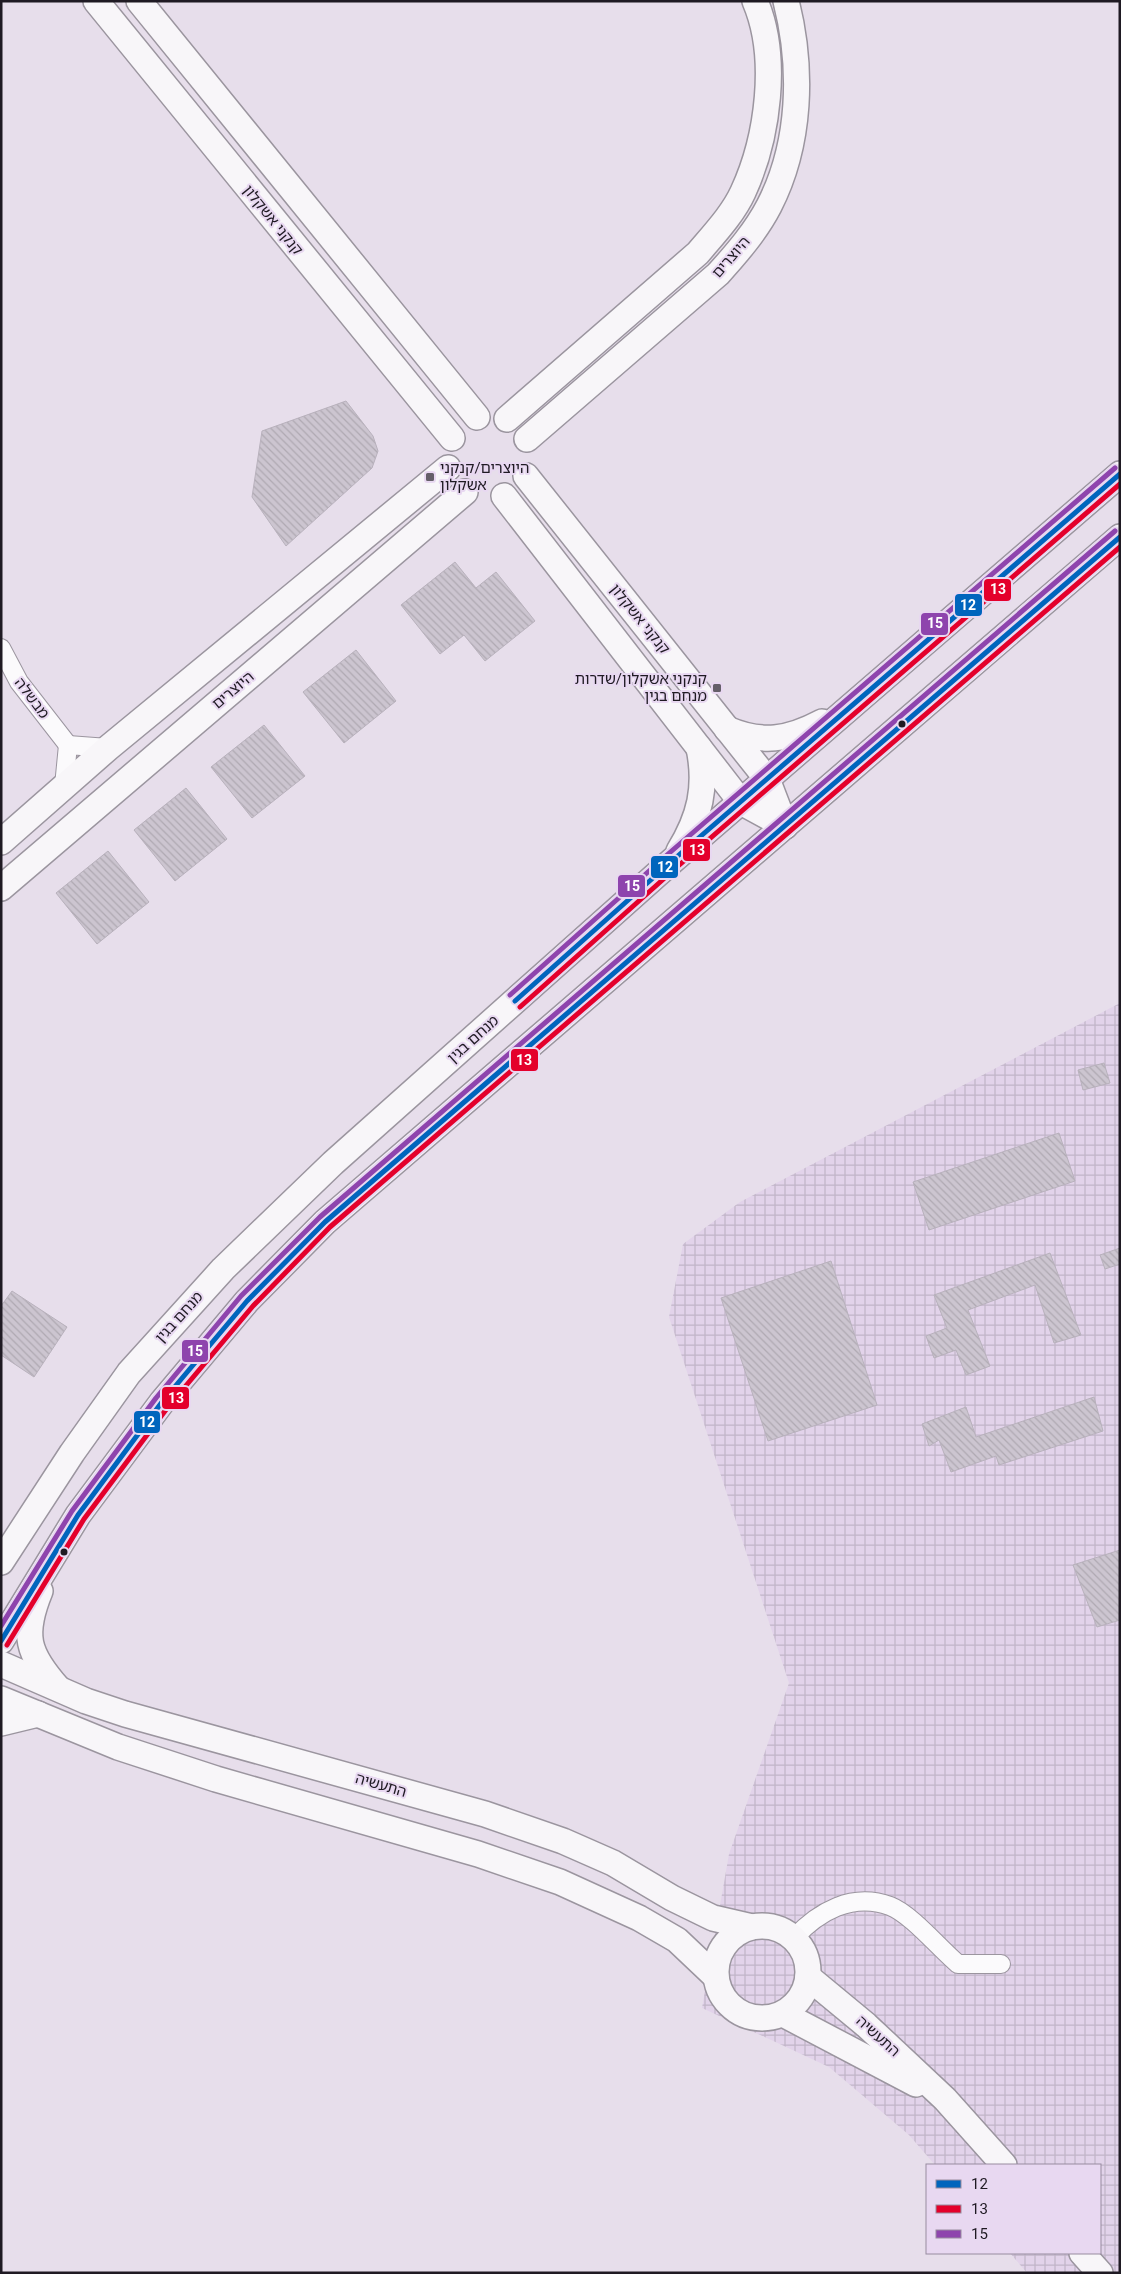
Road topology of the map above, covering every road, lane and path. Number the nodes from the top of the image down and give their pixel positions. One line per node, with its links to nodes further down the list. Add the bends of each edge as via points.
1 (96, 1): 7 (street, קנקני אשקלון)
2 (139, 1): 5 (street)
3 (754, 1): 6 (street, היוצרים, via 759,11 767,56 767,108 759,152 743,193 698,253)
4 (786, 1): 8 (street, היוצרים, via 796,53 796,111 786,160 769,206 744,245 718,274)
5 (477, 417): 6 (street, via 487,415); 7 (street, via 462,425)
6 (507, 419): 8 (street)
7 (452, 438): 9 (street)
8 (527, 439): 11 (street, via 531,462)
9 (448, 468): 12 (street, via 454,481); 19 (street)
10 (1120, 474): 16 (street, מנחם בגין)
11 (526, 476): 13 (street); 17 (street, קנקני אשקלון)
12 (465, 492): 13 (street, via 491,499); 27 (street, היוצרים)
13 (504, 496): 20 (street, קנקני אשקלון)
14 (1120, 537): 24 (street)
15 (1, 648): 18 (street, מבשלה, via 19,682)
16 (855, 703): 17 (street, via 820,724 768,740 747,738); 21 (street, מנחם בגין)
17 (727, 729): 21 (street, קנקני אשקלון)
18 (68, 745): 19 (street); 22 (street)
19 (108, 748): 22 (street)
20 (699, 748): 23 (street, קנקני אשקלון); 26 (street, via 704,773 700,801 690,833)
21 (767, 779): 23 (street, מנחם בגין); 24 (street, קנקני אשקלון)
22 (64, 786): 25 (street)
23 (741, 802): 24 (street, קנקני אשקלון); 26 (street, מנחם בגין)
24 (785, 826): 28 (street, via 312,1235 247,1301 162,1402)
25 (1, 842)
26 (672, 861): 29 (street, מנחם בגין, via 333,1162 223,1269 129,1373)
27 (1, 888)
28 (58, 1546): 30 (street); 32 (street, via 35,1603 30,1628 31,1651)
29 (5, 1553)
30 (1, 1641)
31 (1, 1664): 32 (street, התעשיה)
32 (60, 1690): 36 (street, התעשיה, via 125,1714 485,1814 563,1841 613,1863 713,1918)
33 (1, 1699): 34 (street)
34 (38, 1714): 35 (street); 39 (street, via 118,1747 207,1776 478,1854 560,1882 639,1918 677,1940)
35 (1, 1723)
36 (752, 1927): 37 (street, via 776,1928); 39 (street, via 741,1930 721,1949)
37 (794, 1938): 38 (street, via 811,1920 831,1909 860,1901 891,1906 958,1964); 40 (street, via 808,1963)
38 (1001, 1964)
39 (715, 1976): 41 (street, via 721,1996 739,2013 753,2018)
40 (808, 1977): 41 (street, via 804,1992); 42 (street, התעשיה, via 866,2025)
41 (783, 2014): 42 (street, התעשיה)
42 (945, 2099): 43 (street, התעשיה)
43 (1003, 2164)
44 (1083, 2254): 45 (street)
45 (1100, 2273)

